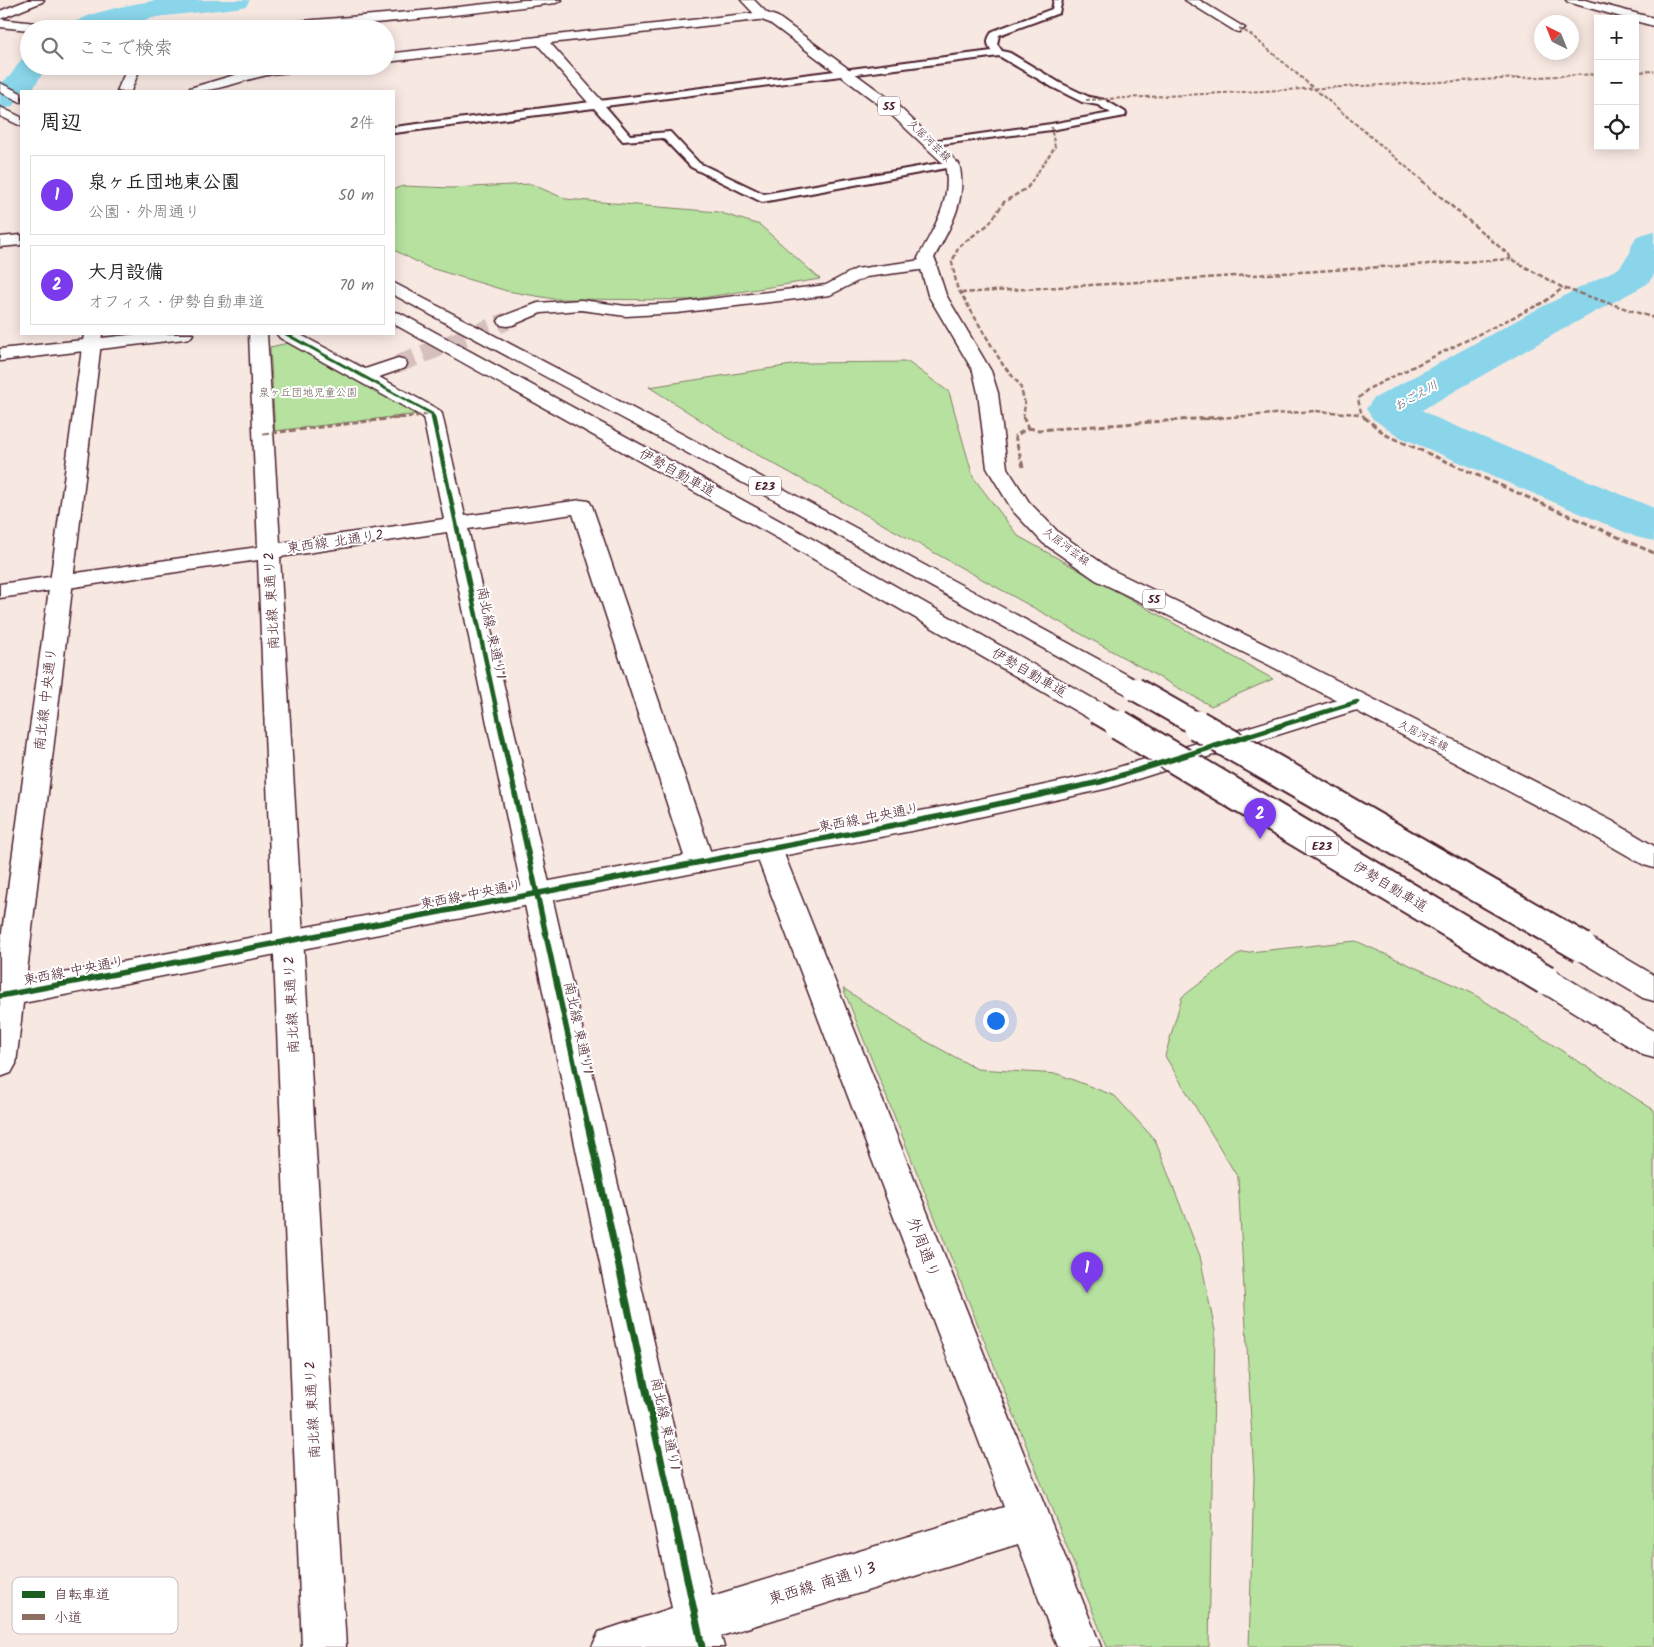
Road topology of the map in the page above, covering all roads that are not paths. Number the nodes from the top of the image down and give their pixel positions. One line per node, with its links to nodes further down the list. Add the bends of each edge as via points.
1 (38, 0): 7 (main road)
2 (556, 0): 9 (main road)
3 (747, 0): 8 (main road, 久居河芸線 / 55)
4 (1058, 0): 15 (lane, via 1056,10 996,33 992,44)
5 (1191, 0): 13 (main road)
6 (1572, 0): 10 (main road)
7 (0, 15)
8 (764, 16): 14 (main road); 17 (main road, 久居河芸線 / 55, via 774,20)
9 (370, 20)
10 (1654, 22)
11 (0, 24): 12 (main road)
12 (20, 26)
13 (1239, 28)
14 (541, 42): 16 (main road); 24 (main road)
15 (999, 53): 17 (lane); 28 (lane, via 1056,85 1086,100 1101,102 1120,114)
16 (395, 57)
17 (843, 73): 24 (lane); 28 (main road, 久居河芸線 / 55, via 890,106)
18 (131, 75): 21 (main road)
19 (249, 75): 22 (main road)
20 (0, 87): 23 (main road)
21 (124, 90)
22 (198, 90)
23 (20, 97)
24 (597, 104): 27 (lane); 29 (lane, via 628,139 666,134 695,165 762,198)
25 (0, 111): 26 (main road)
26 (20, 121)
27 (395, 130)
28 (931, 144): 29 (main road, 久居河芸線 / 55)
29 (952, 164): 32 (main road, 久居河芸線 / 55, via 954,200 926,258)
30 (20, 240): 31 (main road)
31 (0, 242)
32 (929, 264): 35 (main road, via 862,273 830,290 677,308 626,311 581,305 538,308); 47 (main road, 久居河芸線 / 55, via 937,295 982,371 988,393 997,468 1035,522 1051,538 1104,575)
33 (395, 289): 54 (main road, E23, bridge, via 718,460 1134,689)
34 (395, 319): 56 (main road, 伊勢自動車道 / E23, bridge, via 778,529 1097,712)
35 (507, 321)
36 (166, 335): 39 (main road)
37 (258, 335): 44 (main road, 南北線 東通り2)
38 (288, 335): 42 (main road)
39 (92, 339): 40 (main road); 45 (main road, 南北線 中央通り)
40 (0, 355)
41 (398, 364): 42 (main road)
42 (364, 376): 43 (main road, 南北線 東通り1, via 432,414)
43 (456, 524): 44 (main road, 東西線 北通り2); 50 (main road, 東西線 北通り2, via 581,506); 51 (main road, 南北線 東通り1)
44 (269, 552): 45 (main road, 東西線 北通り2); 53 (main road, 南北線 東通り2)
45 (61, 582): 46 (main road, 東西線 北通り2); 52 (main road, 南北線 中央通り)
46 (0, 591)
47 (1357, 702): 48 (main road, 東西線 中央通り, via 1100,782); 49 (main road, 久居河芸線 / 55)
48 (768, 849): 50 (main road, 東西線 中央通り); 58 (main road, 外周通り)
49 (1654, 858)
50 (700, 862): 51 (main road, 東西線 中央通り)
51 (537, 894): 53 (main road, 東西線 中央通り); 59 (main road, 南北線 東通り1)
52 (10, 912): 55 (main road, 南北線 中央通り)
53 (289, 941): 55 (main road, 東西線 中央通り); 60 (main road, 南北線 東通り2)
54 (1654, 990)
55 (4, 996): 57 (main road, 南北線 中央通り)
56 (1654, 1046)
57 (0, 1064)
58 (1029, 1520): 59 (main road, 東西線 南通り3); 62 (main road, 外周通り)
59 (699, 1635): 61 (main road, 東西線 南通り3)
60 (324, 1647)
61 (614, 1647)
62 (1080, 1647)

